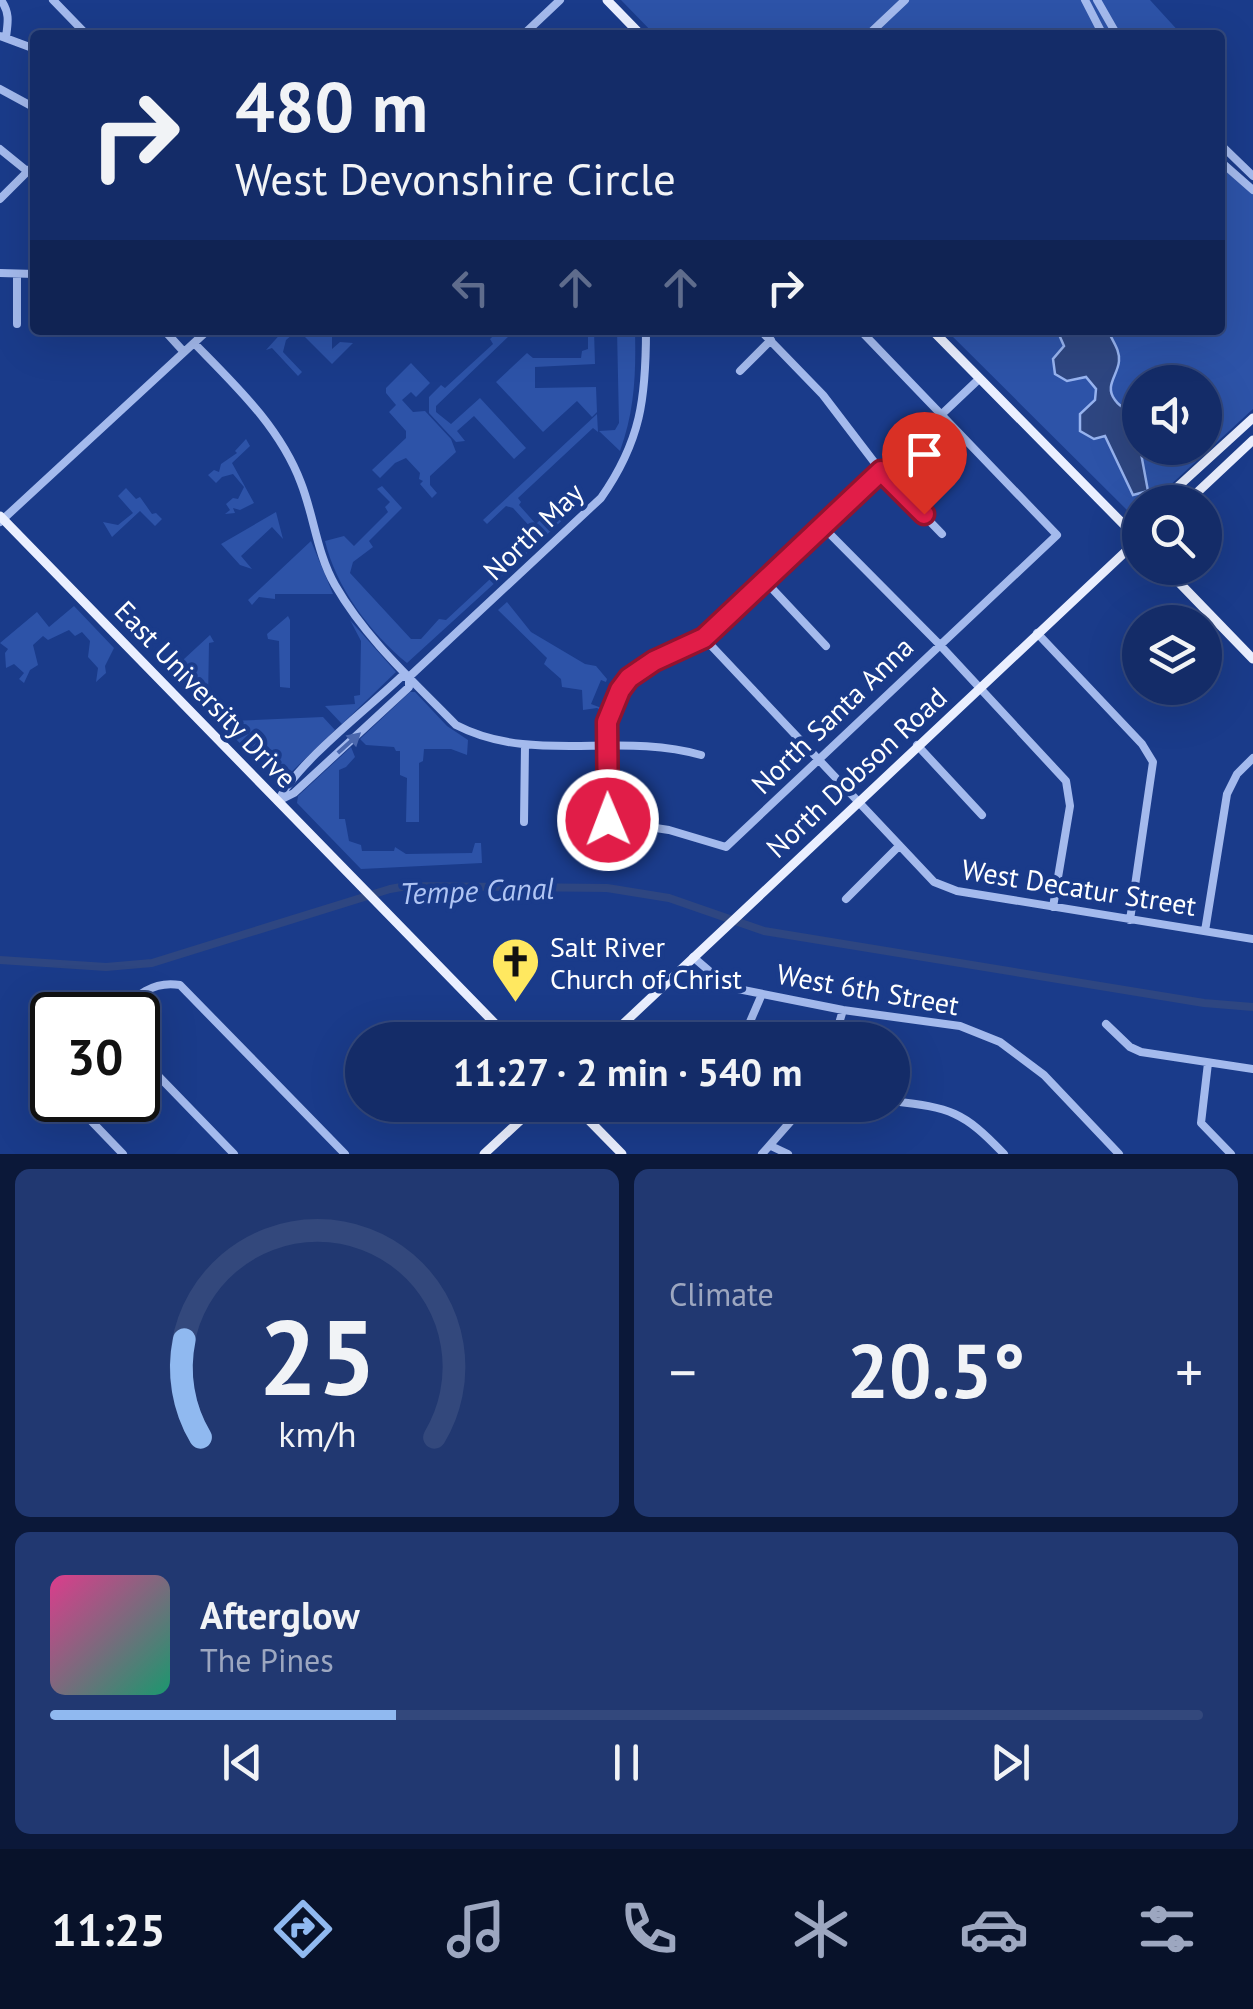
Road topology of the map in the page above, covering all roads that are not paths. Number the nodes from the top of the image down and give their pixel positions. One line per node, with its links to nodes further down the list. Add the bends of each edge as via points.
1 (2, 0): 14 (street, via 9,21)
2 (53, 0): 8 (street)
3 (560, 0): 9 (street)
4 (607, 0): 10 (main road)
5 (905, 0): 11 (street)
6 (1086, 0): 12 (street)
7 (1097, 0): 13 (street)
8 (83, 30)
9 (528, 30)
10 (636, 30)
11 (873, 30)
12 (1101, 30)
13 (1115, 30)
14 (3, 36): 15 (street)
15 (30, 47)
16 (0, 89): 17 (street)
17 (30, 105)
18 (0, 149): 22 (street)
19 (1225, 149): 23 (street)
20 (1225, 165): 24 (street)
21 (30, 169): 22 (street)
22 (27, 172): 25 (street)
23 (1253, 176)
24 (1253, 190)
25 (0, 198)
26 (0, 273): 27 (street)
27 (17, 274): 28 (street); 29 (street)
28 (30, 274)
29 (17, 324)
30 (169, 335): 38 (street)
31 (202, 335): 37 (street)
32 (646, 335): 59 (street, North May, via 642,414 613,482)
33 (765, 335): 36 (street)
34 (865, 335): 41 (street)
35 (937, 335): 40 (main road)
36 (770, 340): 39 (street); 44 (street)
37 (194, 342): 38 (street); 59 (street, via 278,437 301,483 328,572 362,627)
38 (184, 352): 47 (street)
39 (740, 371)
40 (979, 378): 41 (street); 48 (main road)
41 (941, 415): 44 (street); 56 (street, North Santa Anna, via 1057,535)
42 (1253, 418): 45 (main road)
43 (1253, 440): 46 (main road)
44 (881, 471): 49 (street); 50 (street)
45 (1180, 485)
46 (1205, 485)
47 (1, 519): 67 (main road, East University Drive)
48 (1122, 522)
49 (822, 526): 52 (street); 56 (street)
50 (942, 534)
51 (1122, 555): 54 (main road, North Dobson Road)
52 (764, 581): 55 (street); 57 (street)
53 (1181, 585): 58 (main road)
54 (1036, 633): 60 (main road, North Dobson Road); 74 (street, via 1153,762)
55 (704, 638): 61 (street, via 629,678 612,705); 66 (street, West Decatur Street)
56 (939, 644): 60 (street); 66 (street, North Santa Anna)
57 (826, 646)
58 (1253, 659)
59 (409, 677): 63 (street, via 456,725); 67 (street, North May, via 301,770)
60 (978, 688): 62 (main road, North Dobson Road); 73 (street, via 1069,788)
61 (609, 745): 63 (street); 64 (street); 66 (street, North Santa Anna, via 608,820 726,847)
62 (917, 745): 68 (main road, North Dobson Road); 69 (street)
63 (524, 746): 70 (street)
64 (702, 755)
65 (1253, 758): 75 (street, via 1227,794)
66 (818, 760): 68 (street, West Decatur Street)
67 (278, 801): 81 (main road, East University Drive)
68 (856, 802): 71 (street, West Decatur Street); 77 (main road, North Dobson Road)
69 (982, 814)
70 (524, 822)
71 (898, 847): 72 (street); 73 (street, West Decatur Street, via 947,889)
72 (846, 899)
73 (1052, 907): 74 (street, West Decatur Street)
74 (1130, 920): 75 (street, West Decatur Street)
75 (1206, 931): 76 (street, West Decatur Street)
76 (1253, 939)
77 (693, 957): 79 (street, West 6th Street, via 727,984); 82 (main road, North Dobson Road)
78 (145, 992): 97 (street, via 173,983 188,992)
79 (762, 994): 80 (street, West 6th Street); 83 (street)
80 (843, 1010): 84 (street); 103 (street, West 6th Street, via 960,1026 1000,1042 1044,1076)
81 (494, 1022)
82 (625, 1022)
83 (750, 1022)
84 (839, 1022)
85 (1106, 1024): 86 (street, via 1141,1052)
86 (1208, 1063): 87 (street); 104 (street, via 1201,1123)
87 (1253, 1069)
88 (160, 1078): 96 (street)
89 (910, 1104): 102 (street, via 949,1109)
90 (93, 1122): 95 (street)
91 (518, 1122): 98 (main road)
92 (591, 1122): 99 (main road)
93 (790, 1122): 94 (street)
94 (771, 1146): 100 (street); 101 (street)
95 (124, 1154)
96 (234, 1154)
97 (346, 1154)
98 (484, 1154)
99 (622, 1154)
100 (762, 1154)
101 (788, 1154)
102 (1004, 1154)
103 (1119, 1154)
104 (1230, 1154)

